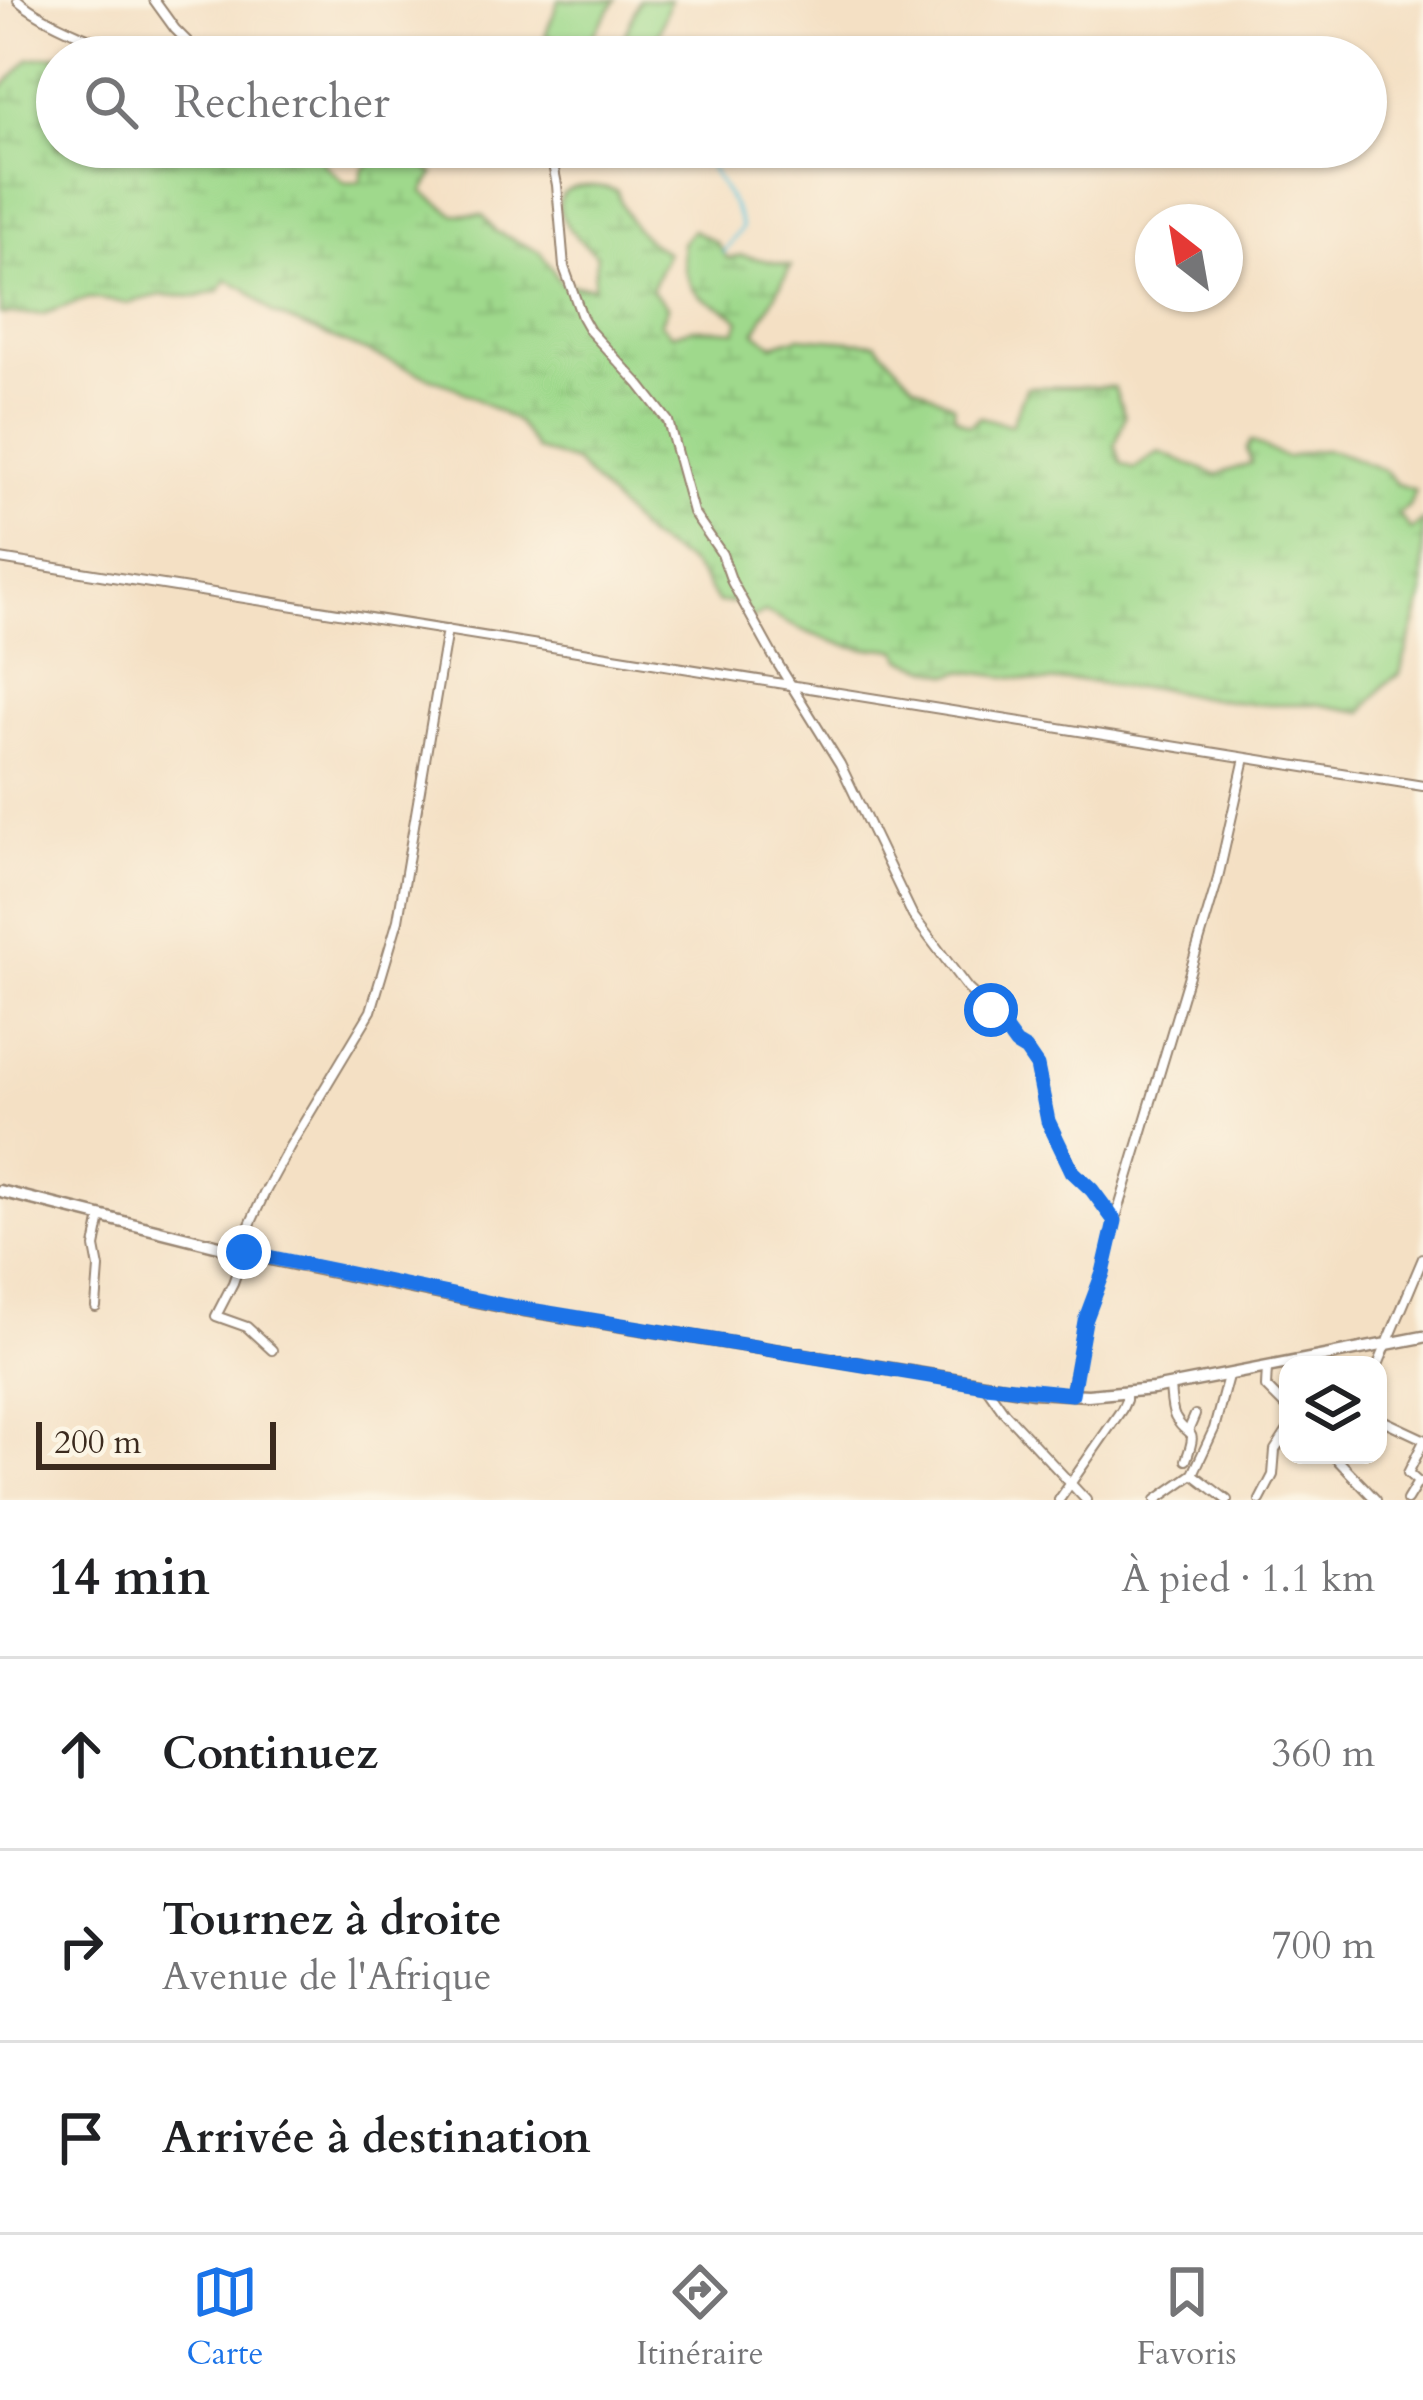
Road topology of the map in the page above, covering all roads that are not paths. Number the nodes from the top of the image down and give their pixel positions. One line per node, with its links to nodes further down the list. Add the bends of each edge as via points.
1 (18, 0): 3 (street)
2 (154, 0): 4 (street)
3 (88, 36)
4 (182, 36)
5 (554, 168): 8 (street, via 564,267 582,317 668,421 693,512)
6 (0, 559): 7 (street)
7 (447, 630): 8 (street); 14 (street, via 398,920 371,1011 290,1146)
8 (792, 685): 9 (street); 13 (street, via 913,916 1037,1066 1048,1121 1072,1171)
9 (1245, 758): 10 (street); 13 (street, via 1217,882)
10 (1423, 786)
11 (0, 1191): 12 (main road)
12 (101, 1216): 14 (main road); 16 (street)
13 (1115, 1221): 28 (street)
14 (241, 1252): 19 (street, via 216,1316 247,1327); 25 (main road, via 506,1306)
15 (1423, 1258): 18 (street)
16 (97, 1307)
17 (1423, 1336): 18 (main road)
18 (1389, 1341): 20 (main road); 21 (street)
19 (272, 1350)
20 (1338, 1356)
21 (1382, 1356)
22 (1279, 1366): 23 (main road)
23 (1267, 1367): 24 (main road); 29 (street, via 1267,1387)
24 (1228, 1376): 26 (main road); 37 (street)
25 (985, 1385): 28 (main road); 38 (street)
26 (1170, 1387): 27 (main road); 32 (street, via 1176,1418)
27 (1126, 1392): 28 (main road); 38 (street)
28 (1072, 1394)
29 (1279, 1400)
30 (1196, 1415): 32 (street)
31 (1387, 1423): 34 (street)
32 (1189, 1429): 35 (street)
33 (1279, 1444): 43 (street)
34 (1423, 1444): 45 (street, via 1408,1473 1418,1482)
35 (1186, 1460)
36 (1342, 1464): 44 (street)
37 (1193, 1474): 41 (street); 42 (street)
38 (1071, 1481): 39 (street); 40 (street)
39 (1059, 1500)
40 (1086, 1500)
41 (1156, 1500)
42 (1227, 1500)
43 (1260, 1500)
44 (1376, 1500)
45 (1407, 1500)

